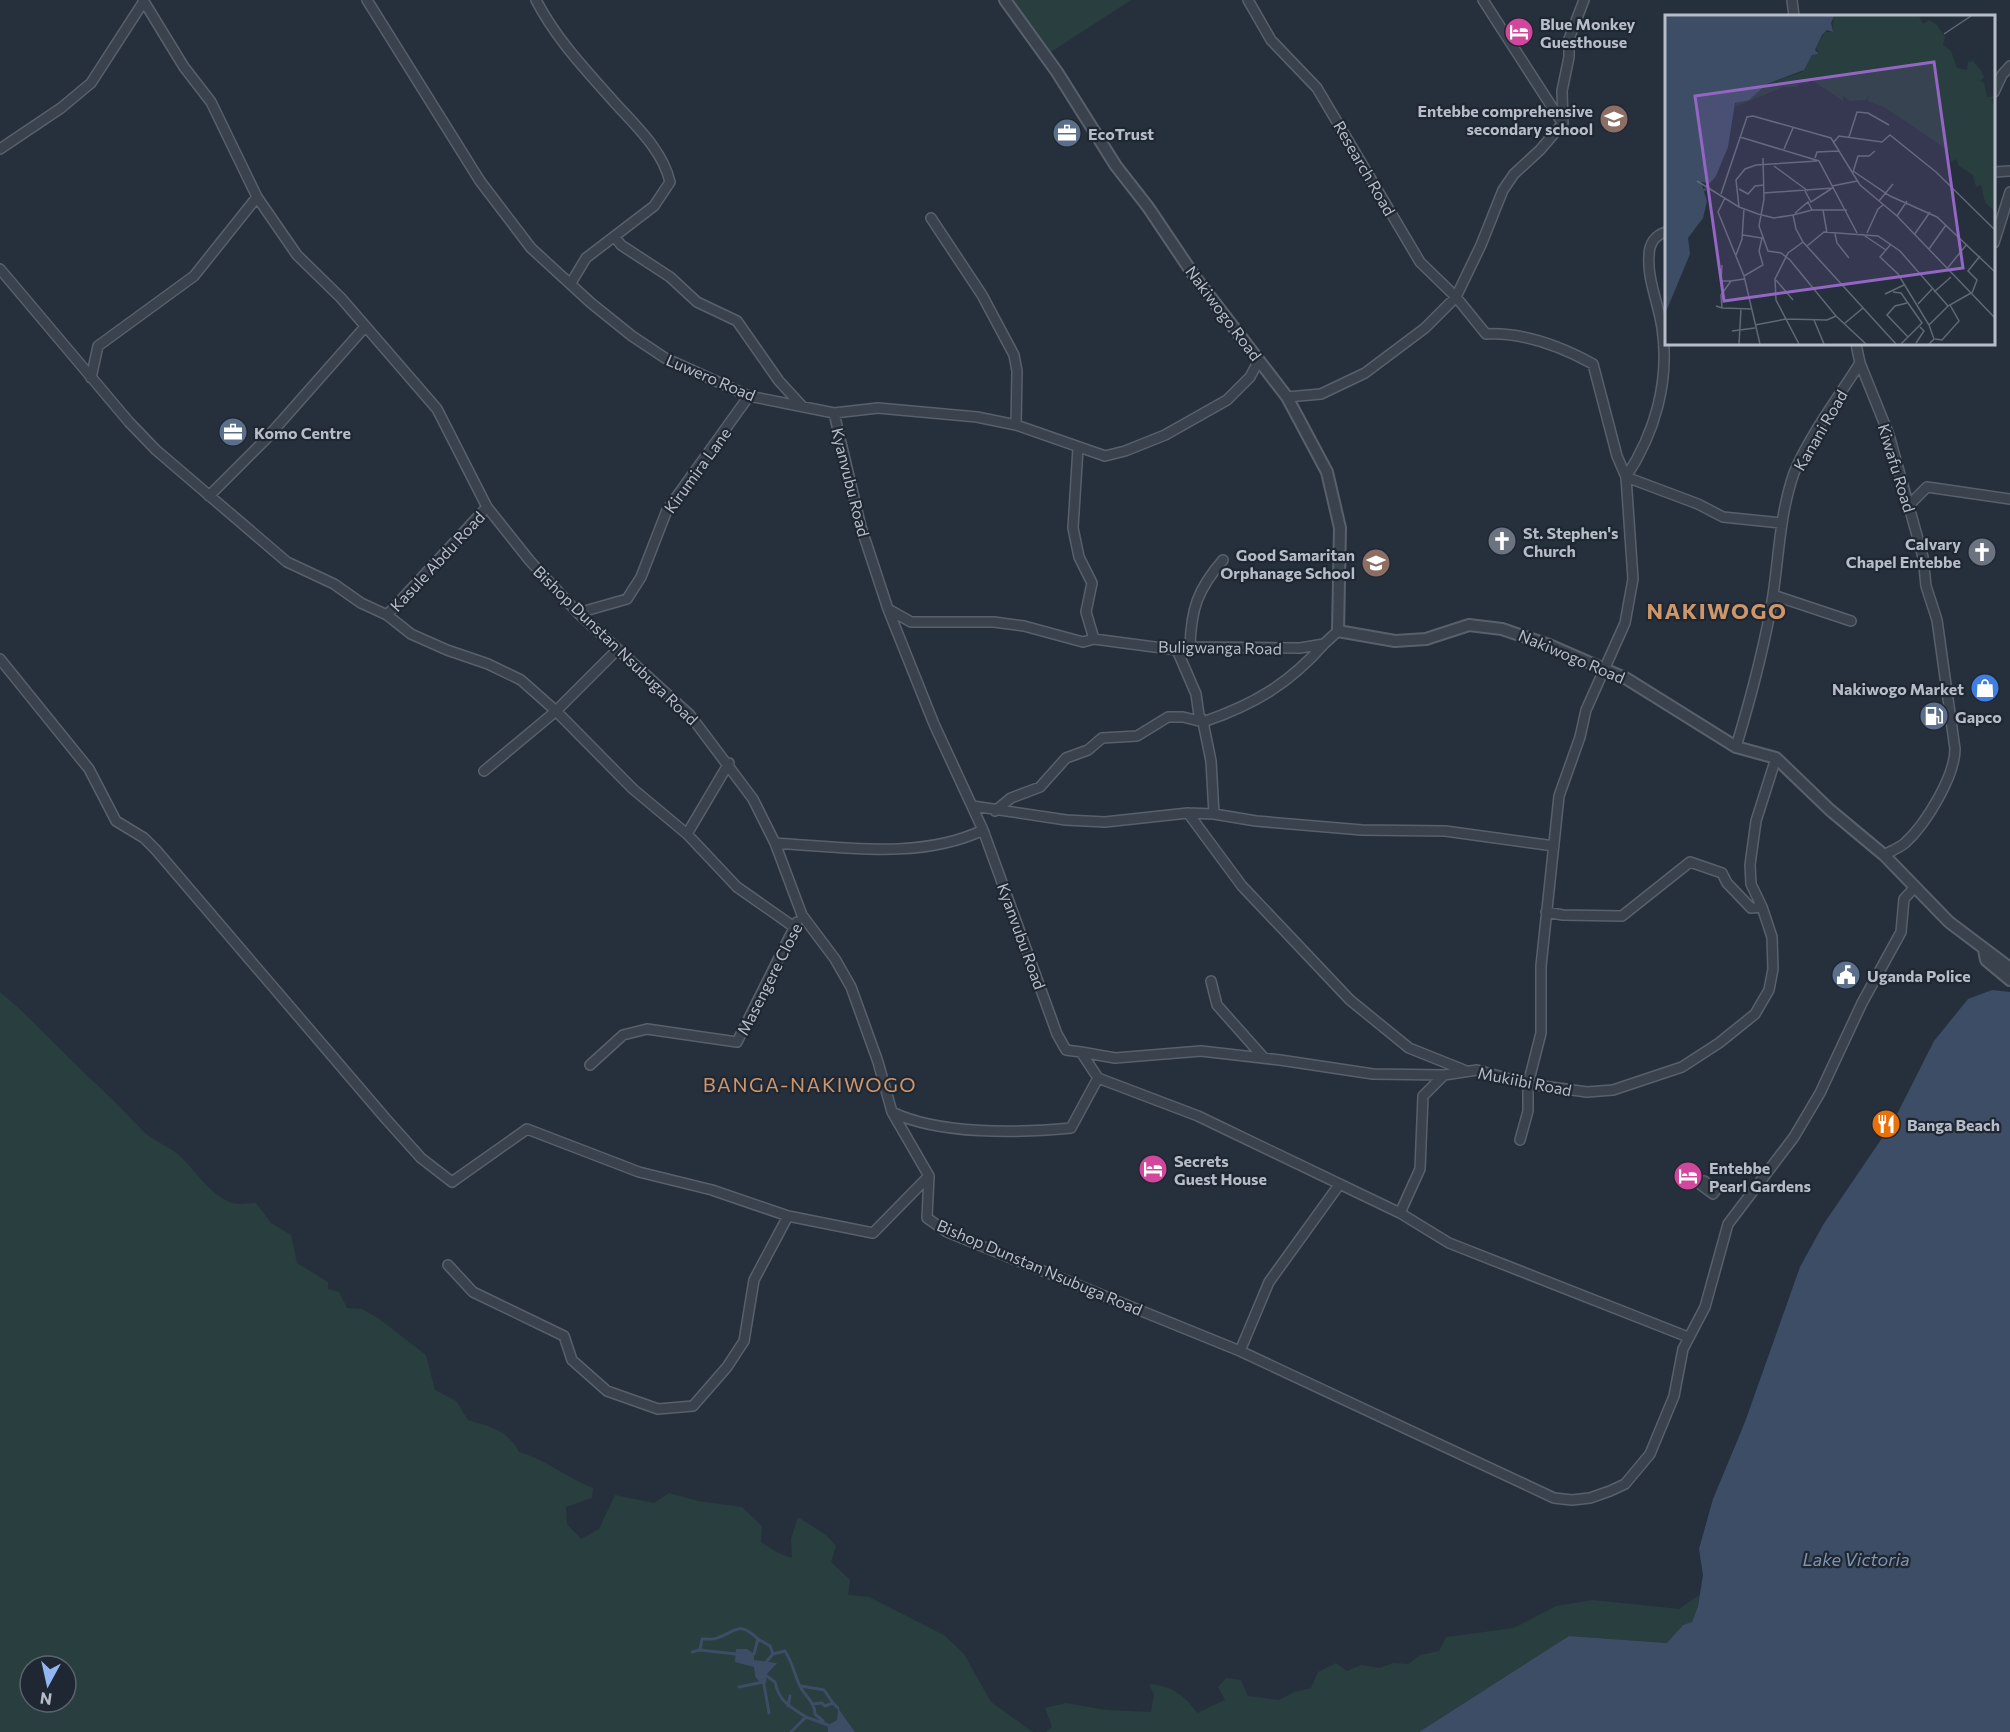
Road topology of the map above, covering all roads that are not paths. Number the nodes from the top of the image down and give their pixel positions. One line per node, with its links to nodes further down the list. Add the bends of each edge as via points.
1 (367, 0): 23 (street, Luwero Road, via 501,210 531,248)
2 (536, 0): 20 (street, via 567,48 666,165 670,182 654,206)
3 (1005, 0): 27 (street, Nakiwogo Road, via 1057,72 1116,166)
4 (1248, 0): 24 (street, Research Road, via 1271,40 1317,88 1420,262)
5 (1484, 0): 12 (street)
6 (1584, 0): 12 (street, via 1569,39 1562,91)
7 (1792, 0): 9 (street)
8 (144, 1): 13 (street, via 91,83 62,108); 17 (street, Bishop Dunstan Nsubuga Road, via 184,67 211,102)
9 (1794, 15)
10 (2010, 66): 11 (street)
11 (1995, 90)
12 (1563, 123): 24 (street, via 1503,190)
13 (0, 148)
14 (2010, 171): 15 (street)
15 (1995, 172)
16 (2010, 192): 21 (street)
17 (257, 197): 25 (street, Bishop Dunstan Nsubuga Road, via 297,255 341,298); 29 (street, via 194,276 98,346)
18 (931, 218): 34 (street, via 982,295 1014,355)
19 (1665, 232): 36 (street, via 1652,243 1648,256 1663,330 1664,375 1652,430)
20 (615, 237): 23 (street, via 586,258); 32 (street, via 697,302 737,321 779,381)
21 (1995, 240)
22 (0, 269): 29 (street)
23 (571, 283): 30 (street, Luwero Road, via 591,303 664,358)
24 (1456, 297): 31 (street, via 1425,328 1365,373 1321,394); 36 (street, Research Road, via 1486,334 1553,346 1593,364)
25 (364, 328): 37 (street); 40 (street, Bishop Dunstan Nsubuga Road, via 437,409)
26 (1856, 345): 28 (street, Kiwafu Road)
27 (1259, 360): 31 (street, Nakiwogo Road); 35 (street, Luwero Road, via 1250,377 1227,400 1165,435 1105,456)
28 (1860, 363): 39 (street, Kiwafu Road); 41 (street, Kanani Road, via 1795,470)
29 (91, 378): 37 (street, via 150,443)
30 (749, 396): 32 (street, Luwero Road); 45 (street, Kirumira Lane, via 667,510 631,594 627,599)
31 (1287, 397): 48 (street, Nakiwogo Road, via 1327,472 1338,512)
32 (802, 406): 33 (street, Luwero Road)
33 (834, 413): 34 (street, Luwero Road, via 878,408 976,417); 44 (street, Kyanvubu Road, via 861,527)
34 (1016, 425): 35 (street, Luwero Road)
35 (1078, 448): 49 (street, via 1073,528 1079,557 1092,583 1086,612)
36 (1626, 477): 41 (street, via 1723,517); 55 (street, via 1633,579 1624,623)
37 (209, 496): 46 (street, via 287,562)
38 (2010, 499): 39 (street, via 1927,487)
39 (1909, 505): 70 (street, Kiwafu Road, via 1937,620 1955,765 1945,787 1905,843)
40 (487, 507): 45 (street, Bishop Dunstan Nsubuga Road); 46 (street, Kasule Abdu Road)
41 (1781, 523): 43 (street, Kanani Road)
42 (1223, 560): 51 (street, via 1202,584 1190,621)
43 (1773, 595): 47 (street); 58 (street, Kanani Road, via 1752,695)
44 (888, 609): 49 (street, Buligwanga Road, via 911,622 994,622 1083,642); 62 (street, Kyanvubu Road, via 934,724)
45 (578, 613): 52 (street, Bishop Dunstan Nsubuga Road)
46 (387, 615): 56 (street, via 411,634 521,681)
47 (1851, 621)
48 (1338, 632): 50 (street); 55 (street, Nakiwogo Road, via 1395,641 1426,639 1469,625 1502,629)
49 (1094, 639): 53 (street, Buligwanga Road)
50 (1324, 644): 51 (street, Buligwanga Road, via 1300,648); 57 (street, via 1292,677 1236,711)
51 (1190, 646): 53 (street, Buligwanga Road)
52 (617, 650): 56 (street); 60 (street, Bishop Dunstan Nsubuga Road, via 683,708)
53 (1177, 650): 57 (street)
54 (0, 659): 92 (street, via 89,769 116,822 156,850 393,1127 421,1158 452,1182 527,1129 639,1172 712,1190)
55 (1603, 669): 58 (street, Nakiwogo Road, via 1627,678); 69 (street, via 1559,796)
56 (556, 711): 61 (street); 67 (street, via 633,789)
57 (1203, 722): 63 (street, via 1168,717 1137,736 1102,738 1088,750 1066,758 1041,787 1011,798); 65 (street, via 1211,761)
58 (1736, 747): 59 (street, Nakiwogo Road)
59 (1776, 758): 70 (street, Nakiwogo Road); 72 (street, Mukiibi Road, via 1756,821 1750,865 1751,885)
60 (729, 763): 67 (street); 68 (street, Bishop Dunstan Nsubuga Road)
61 (484, 771)
62 (973, 806): 63 (street); 66 (street, Kyanvubu Road)
63 (995, 811): 64 (street, via 1106,822)
64 (1188, 813): 65 (street); 83 (street, via 1242,886 1350,1000 1409,1048)
65 (1214, 814): 69 (street, via 1362,830 1445,831)
66 (983, 830): 68 (street, via 957,842 930,846); 80 (street, Kyanvubu Road, via 1056,1034 1066,1050)
67 (687, 834): 75 (street, via 737,887)
68 (776, 843): 74 (street, Bishop Dunstan Nsubuga Road)
69 (1554, 846): 73 (street)
70 (1884, 855): 71 (street, Nakiwogo Road)
71 (1914, 888): 76 (street, Nakiwogo Road); 94 (street, Bishop Dunstan Nsubuga Road, via 1904,898 1901,932 1820,1093 1794,1137 1728,1224 1705,1307)
72 (1762, 907): 73 (street, via 1751,908 1722,873 1690,862 1622,916); 86 (street, Mukiibi Road, via 1772,937 1769,990 1755,1014 1719,1043 1682,1067 1613,1090 1580,1092)
73 (1546, 912): 86 (street, via 1541,1033)
74 (802, 915): 75 (street, Masengere Close); 87 (street, Bishop Dunstan Nsubuga Road, via 851,987)
75 (794, 927): 82 (street, Masengere Close, via 737,1042 647,1029 623,1035)
76 (1984, 950): 77 (street, Nakiwogo Road); 78 (street, via 1986,960)
77 (2010, 968)
78 (2010, 980)
79 (1211, 981): 81 (street, via 1217,1005)
80 (1081, 1053): 81 (street, Mukiibi Road, via 1115,1058 1201,1051); 85 (street, Kyanvubu Road)
81 (1264, 1058): 84 (street, Mukiibi Road, via 1373,1074)
82 (590, 1065)
83 (1467, 1071): 84 (street, Mukiibi Road); 86 (street, Mukiibi Road, via 1478,1070)
84 (1444, 1075): 91 (street, via 1423,1096 1420,1169)
85 (1098, 1078): 87 (street, via 1071,1128 941,1125); 90 (street, via 1198,1116)
86 (1528, 1084): 88 (street, via 1529,1104)
87 (892, 1112): 89 (street, Bishop Dunstan Nsubuga Road)
88 (1520, 1140)
89 (929, 1176): 92 (street, via 873,1233); 95 (street, Bishop Dunstan Nsubuga Road, via 927,1218 936,1226)
90 (1339, 1185): 91 (street); 95 (street, via 1269,1282)
91 (1400, 1213): 94 (street, via 1449,1243)
92 (788, 1216): 93 (street, via 754,1280 744,1341 693,1406 658,1409 607,1391 572,1360 564,1336 473,1292)
93 (448, 1265)
94 (1688, 1337): 95 (street, Bishop Dunstan Nsubuga Road, via 1668,1413 1638,1472 1610,1491 1572,1500 1528,1488)
95 (1240, 1351)

